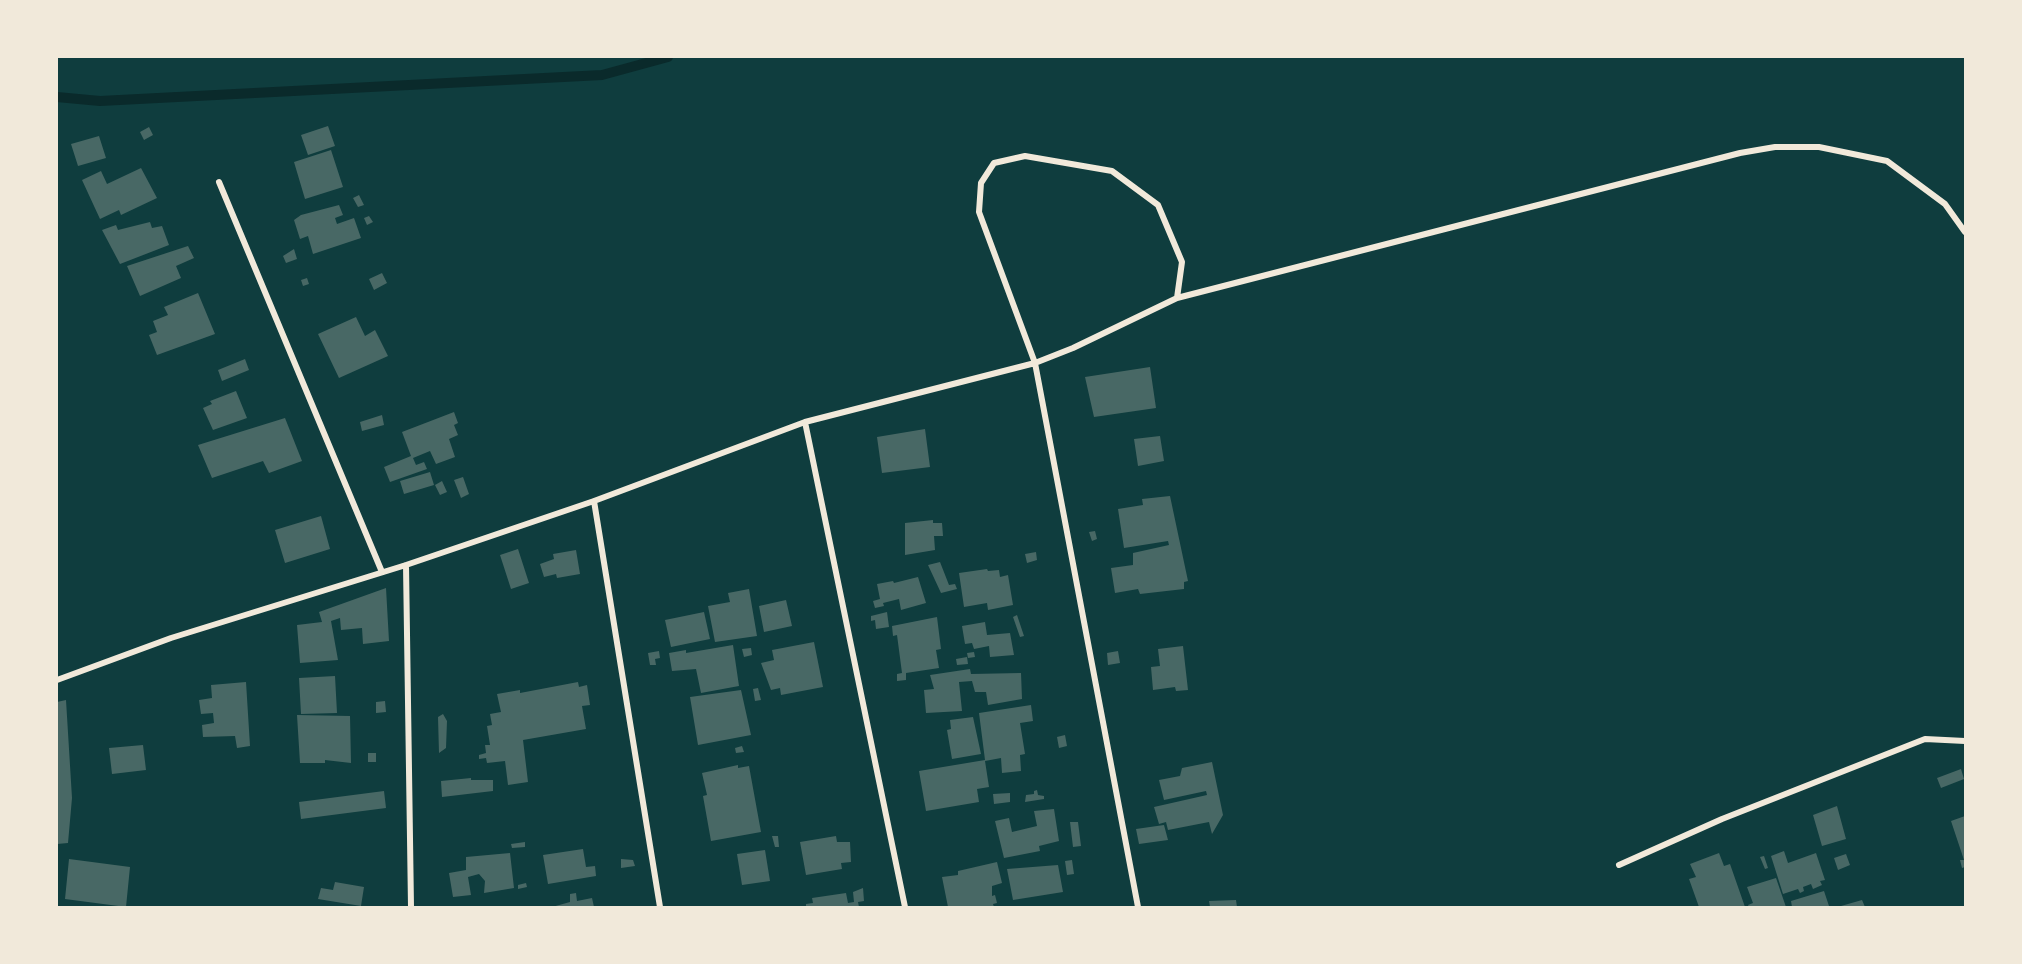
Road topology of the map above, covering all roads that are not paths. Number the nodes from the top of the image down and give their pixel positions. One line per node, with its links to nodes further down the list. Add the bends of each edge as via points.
1 (219, 182): 8 (street)
2 (1965, 232): 3 (street, via 1945,204 1887,161 1819,147 1775,147)
3 (1177, 298): 4 (street); 4 (street, via 1182,262 1158,205 1112,171 1025,156 994,163 981,183 979,212)
4 (1035, 363): 5 (street); 15 (street)
5 (806, 422): 6 (street); 14 (street)
6 (594, 501): 7 (street); 13 (street)
7 (406, 565): 8 (street); 12 (street)
8 (382, 572): 9 (street, via 204,627)
9 (57, 680)
10 (1965, 741): 11 (street, via 1925,739 1722,819)
11 (1619, 865)
12 (411, 907)
13 (660, 907)
14 (905, 907)
15 (1138, 907)

